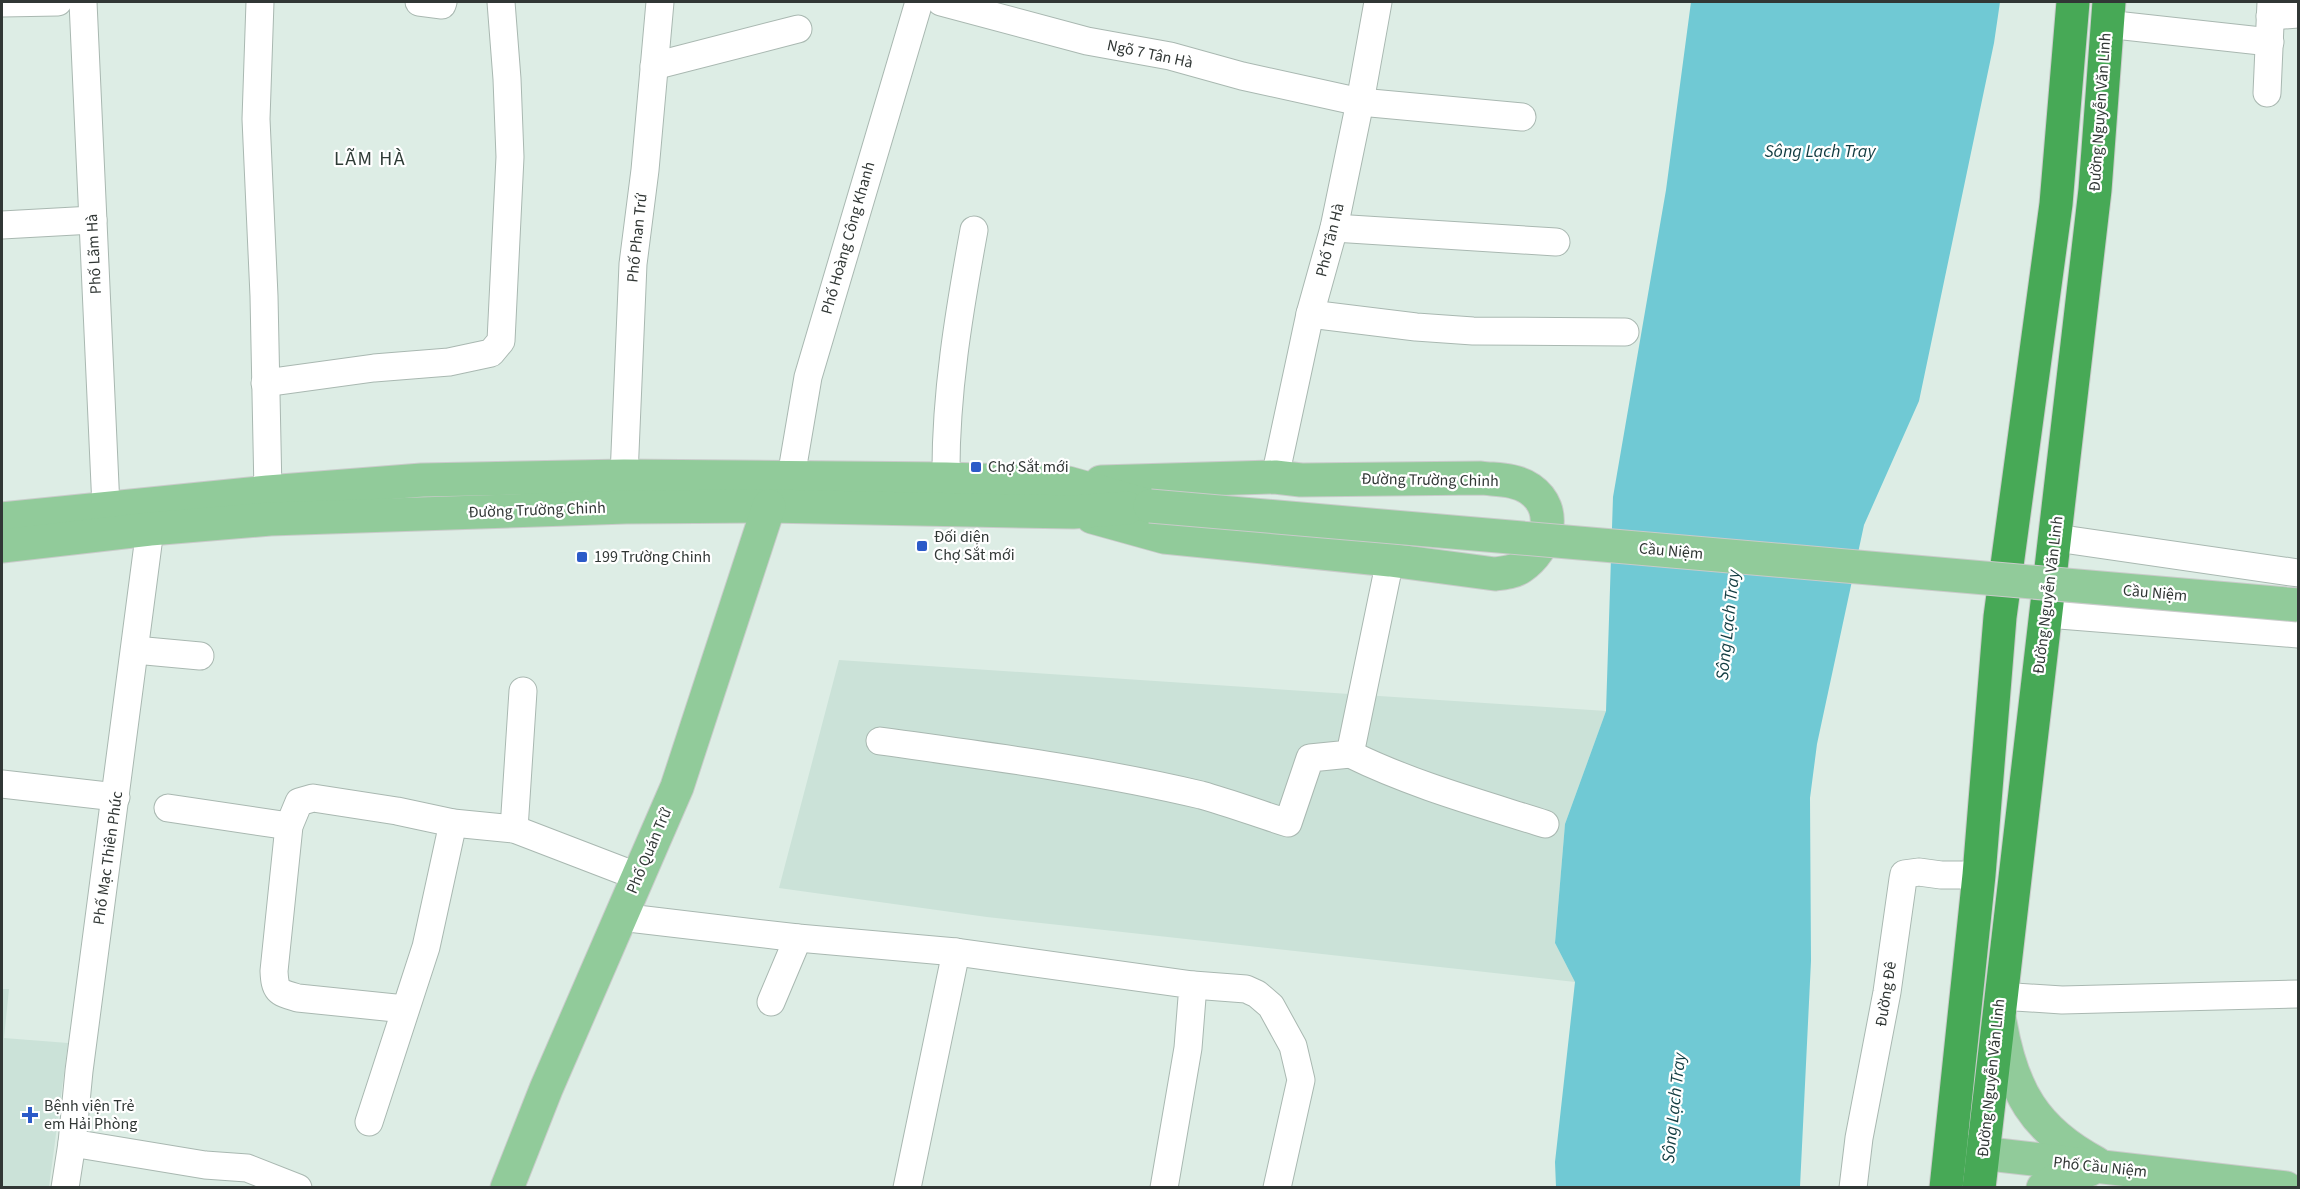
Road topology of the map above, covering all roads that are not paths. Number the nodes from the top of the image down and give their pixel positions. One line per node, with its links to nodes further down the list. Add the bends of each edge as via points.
1 (58, 2): 12 (street)
2 (83, 2): 21 (street, Phố Lãm Hà)
3 (260, 2): 28 (street, via 256,119)
4 (419, 2): 5 (street)
5 (443, 2)
6 (501, 2): 28 (street, via 510,157 501,341 491,352 449,362)
7 (660, 2): 17 (street, Phố Phan Trứ)
8 (919, 2): 30 (street, Phố Hoàng Công Khanh, via 808,377)
9 (941, 2): 19 (street, Ngõ 7 Tân Hà, via 1087,41 1170,56)
10 (1378, 2): 19 (street, Phố Tân Hà)
11 (2073, 2): 59 (highway, Đường Nguyễn Văn Linh, via 2056,204 2000,617)
12 (2, 3)
13 (2108, 13): 15 (street); 40 (highway, Đường Nguyễn Văn Linh, via 2095,190)
14 (2298, 14): 15 (street)
15 (2270, 20): 18 (street)
16 (798, 29): 17 (street)
17 (654, 66): 29 (street, Phố Phan Trứ, via 633,264)
18 (2267, 93)
19 (1360, 102): 20 (street, Ngõ 7 Tân Hà); 23 (street, Phố Tân Hà)
20 (1522, 117)
21 (93, 220): 22 (street); 37 (street, Phố Lãm Hà)
22 (2, 225)
23 (1334, 228): 25 (street); 26 (street, Phố Tân Hà)
24 (974, 230): 32 (street, via 952,378)
25 (1556, 242)
26 (1310, 314): 27 (street, via 1473,331); 31 (street, Phố Tân Hà)
27 (1625, 332)
28 (265, 383): 33 (street)
29 (624, 476): 30 (main road, Đường Trường Chinh); 33 (main road, Đường Trường Chinh, via 422,480)
30 (791, 477): 32 (main road, Đường Trường Chinh)
31 (1275, 477): 34 (main road, Đường Trường Chinh); 42 (main road, Đường Trường Chinh, via 1511,481 1531,489 1546,513 1547,535 1542,543 1521,567 1508,573)
32 (946, 479): 34 (main road, Đường Trường Chinh)
33 (268, 492): 37 (main road, Đường Trường Chinh)
34 (1070, 498): 35 (main road, Đường Trường Chinh); 36 (main road, Đường Trường Chinh); 42 (main road, Đường Trường Chinh, via 1164,537)
35 (769, 506): 39 (main road, Đường Trường Chinh, via 318,518); 60 (main road, Phố Quán Trữ, via 677,787)
36 (1150, 506): 44 (main road, Cầu Niệm, bridge)
37 (106, 507): 38 (main road, Đường Trường Chinh)
38 (2, 519)
39 (150, 529): 41 (main road, Đường Trường Chinh); 47 (street, Phố Mạc Thiên Phúc)
40 (2055, 538): 43 (street); 45 (highway, Đường Nguyễn Văn Linh)
41 (2, 546)
42 (1390, 560): 51 (street)
43 (2298, 573)
44 (2298, 605)
45 (2047, 614): 46 (street); 67 (highway, Đường Nguyễn Văn Linh)
46 (2298, 634)
47 (135, 650): 48 (street); 53 (street, Phố Mạc Thiên Phúc)
48 (200, 656)
49 (523, 691): 58 (street)
50 (880, 741): 51 (street, via 1143,783 1203,796 1288,823 1310,758)
51 (1350, 754): 56 (street, via 1429,788)
52 (2, 784): 53 (street)
53 (116, 797): 70 (street, Phố Mạc Thiên Phúc)
54 (168, 808): 57 (street)
55 (453, 823): 57 (street, via 313,798 299,802); 58 (street); 68 (street, via 426,946)
56 (1545, 824)
57 (288, 826): 68 (street, via 275,986 280,993 298,998)
58 (514, 830): 60 (street)
59 (1978, 876): 71 (highway, Đường Nguyễn Văn Linh); 80 (street, Đường Đê, via 1905,874)
60 (639, 877): 61 (main road, Phố Quán Trữ)
61 (620, 917): 62 (street); 76 (main road, Phố Quán Trữ)
62 (798, 938): 63 (street); 66 (street)
63 (956, 952): 64 (street); 77 (street)
64 (1193, 985): 78 (street, via 1188,1048); 79 (street, via 1246,989 1257,994 1271,1006 1293,1046 1300,1080)
65 (2298, 994): 67 (street)
66 (771, 1002)
67 (1999, 1004): 71 (highway, Đường Nguyễn Văn Linh); 72 (main road, via 2006,1054 2030,1109 2070,1149)
68 (405, 1009): 69 (street)
69 (369, 1122)
70 (72, 1143): 74 (street, Phố Mạc Thiên Phúc); 75 (street, via 247,1168)
71 (1967, 1151): 72 (main road, Phố Cầu Niệm); 81 (highway, Đường Nguyễn Văn Linh); 82 (highway, Đường Nguyễn Văn Linh)
72 (2103, 1167): 73 (main road, Phố Cầu Niệm); 83 (main road, via 2063,1176)
73 (2265, 1186)
74 (65, 1188)
75 (298, 1188)
76 (507, 1188)
77 (907, 1188)
78 (1164, 1188)
79 (1277, 1188)
80 (1853, 1188)
81 (1946, 1188)
82 (1979, 1188)
83 (2043, 1188)

